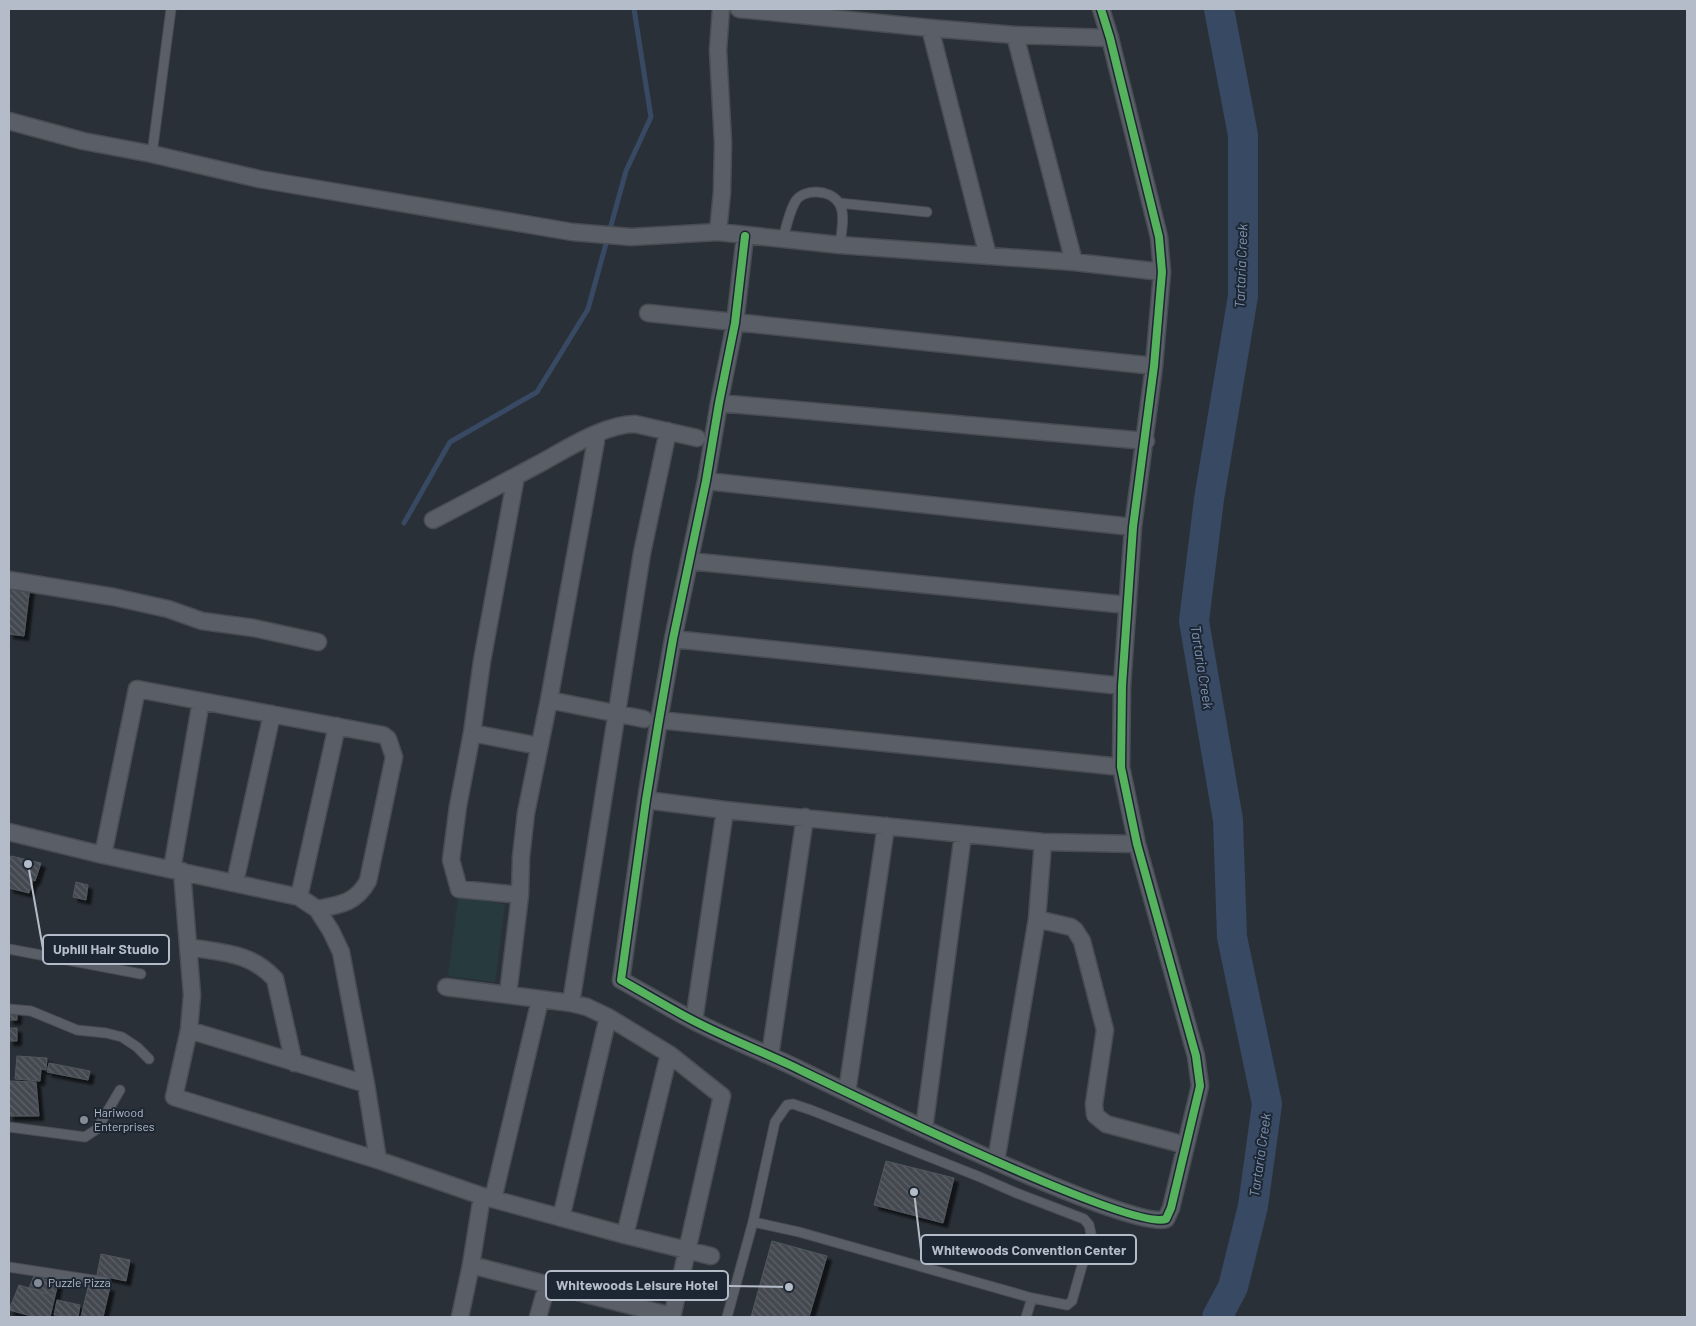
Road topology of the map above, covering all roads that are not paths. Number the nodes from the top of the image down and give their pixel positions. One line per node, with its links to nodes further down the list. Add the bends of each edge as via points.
1 (171, 9): 9 (lane)
2 (721, 9): 12 (street, via 718,50 724,143)
3 (739, 9): 5 (street)
4 (1101, 9): 7 (street)
5 (930, 28): 6 (street); 16 (street)
6 (1015, 35): 7 (street); 17 (street)
7 (1110, 38): 18 (street, via 1159,237)
8 (9, 121): 9 (street, via 82,141)
9 (152, 154): 12 (street, via 259,179 572,232 631,238)
10 (839, 203): 11 (lane); 14 (lane, via 831,196 811,192 802,194 795,202); 15 (lane, via 842,212)
11 (927, 212)
12 (718, 232): 13 (street)
13 (745, 236): 14 (street); 20 (street)
14 (783, 240): 15 (street)
15 (840, 245): 16 (street)
16 (988, 256): 17 (street)
17 (1074, 262): 18 (street)
18 (1162, 272): 21 (street)
19 (648, 313): 20 (street)
20 (736, 323): 21 (street); 22 (street)
21 (1154, 366): 26 (street)
22 (719, 403): 26 (street); 28 (street)
23 (668, 431): 24 (street, via 626,424); 25 (street); 40 (street, via 642,553)
24 (597, 434): 27 (street); 37 (street)
25 (697, 438)
26 (1146, 441): 30 (street)
27 (516, 476): 29 (street); 43 (street)
28 (706, 481): 30 (street); 31 (street)
29 (433, 520)
30 (1133, 527): 33 (street)
31 (690, 561): 33 (street); 34 (street)
32 (9, 580): 35 (street, via 114,597 168,609 202,621)
33 (1127, 605): 36 (street)
34 (673, 639): 36 (street); 41 (street)
35 (318, 642)
36 (1122, 686): 45 (street)
37 (549, 700): 40 (street); 44 (street)
38 (201, 701): 39 (street); 54 (street, via 137,689); 55 (street)
39 (272, 714): 42 (street); 56 (street)
40 (616, 714): 41 (street); 67 (street)
41 (651, 720): 45 (street); 46 (street)
42 (337, 726): 58 (street); 59 (street, via 382,735 388,740 394,757 368,881 362,892 342,904)
43 (472, 733): 44 (street); 57 (street, via 451,860 459,889)
44 (538, 746): 57 (street, via 526,813)
45 (1121, 767): 53 (street)
46 (646, 800): 47 (street); 70 (street, via 622,980)
47 (725, 810): 48 (street); 70 (street)
48 (805, 817): 49 (street); 73 (street)
49 (886, 826): 51 (street); 78 (street)
50 (9, 832): 54 (street)
51 (963, 834): 52 (street); 80 (street)
52 (1043, 842): 53 (street); 60 (street)
53 (1137, 844): 81 (street, via 1196,1056 1200,1086)
54 (103, 855): 55 (street)
55 (177, 870): 56 (street); 61 (street)
56 (235, 882): 58 (street)
57 (520, 895): 65 (street)
58 (298, 897): 59 (street)
59 (317, 909): 76 (street, via 341,952)
60 (1037, 919): 81 (street, via 1071,928 1082,941 1104,1030 1095,1115 1106,1124); 83 (street)
61 (188, 947): 71 (street, via 192,995); 75 (street, via 252,960 276,979)
62 (9, 949): 63 (lane)
63 (141, 974)
64 (446, 987): 65 (street)
65 (508, 994): 66 (street)
66 (540, 1000): 67 (street); 84 (street)
67 (571, 1003): 69 (street, via 587,1006)
68 (9, 1009): 74 (lane, via 31,1011 77,1030 122,1037)
69 (608, 1017): 72 (street); 85 (street)
70 (694, 1021): 73 (street)
71 (189, 1030): 75 (street); 82 (street, via 174,1097)
72 (669, 1054): 87 (street); 88 (street, via 722,1096)
73 (770, 1056): 78 (street)
74 (149, 1059)
75 (294, 1062): 76 (street)
76 (366, 1084): 82 (street)
77 (120, 1090): 79 (lane, via 97,1129 85,1137)
78 (847, 1092): 80 (street)
79 (9, 1128)
80 (924, 1129): 83 (street)
81 (1185, 1145): 83 (street, via 1171,1208 1166,1219 1161,1220 1148,1219 1084,1198)
82 (378, 1160): 84 (street)
83 (996, 1161)
84 (488, 1197): 85 (street); 90 (street)
85 (561, 1218): 87 (street)
86 (753, 1222): 94 (lane); 94 (lane, via 775,1122 787,1105 793,1104 1084,1219 1090,1225 1091,1234 1072,1301 1067,1306); 99 (lane)
87 (625, 1235): 88 (street)
88 (687, 1250): 89 (street); 98 (street)
89 (711, 1256)
90 (471, 1265): 93 (street); 96 (street)
91 (9, 1267): 92 (lane)
92 (106, 1282)
93 (547, 1285): 95 (street); 97 (street)
94 (1032, 1298): 100 (lane)
95 (609, 1309): 98 (street)
96 (460, 1317)
97 (538, 1317)
98 (672, 1317)
99 (727, 1317)
100 (1026, 1317)

